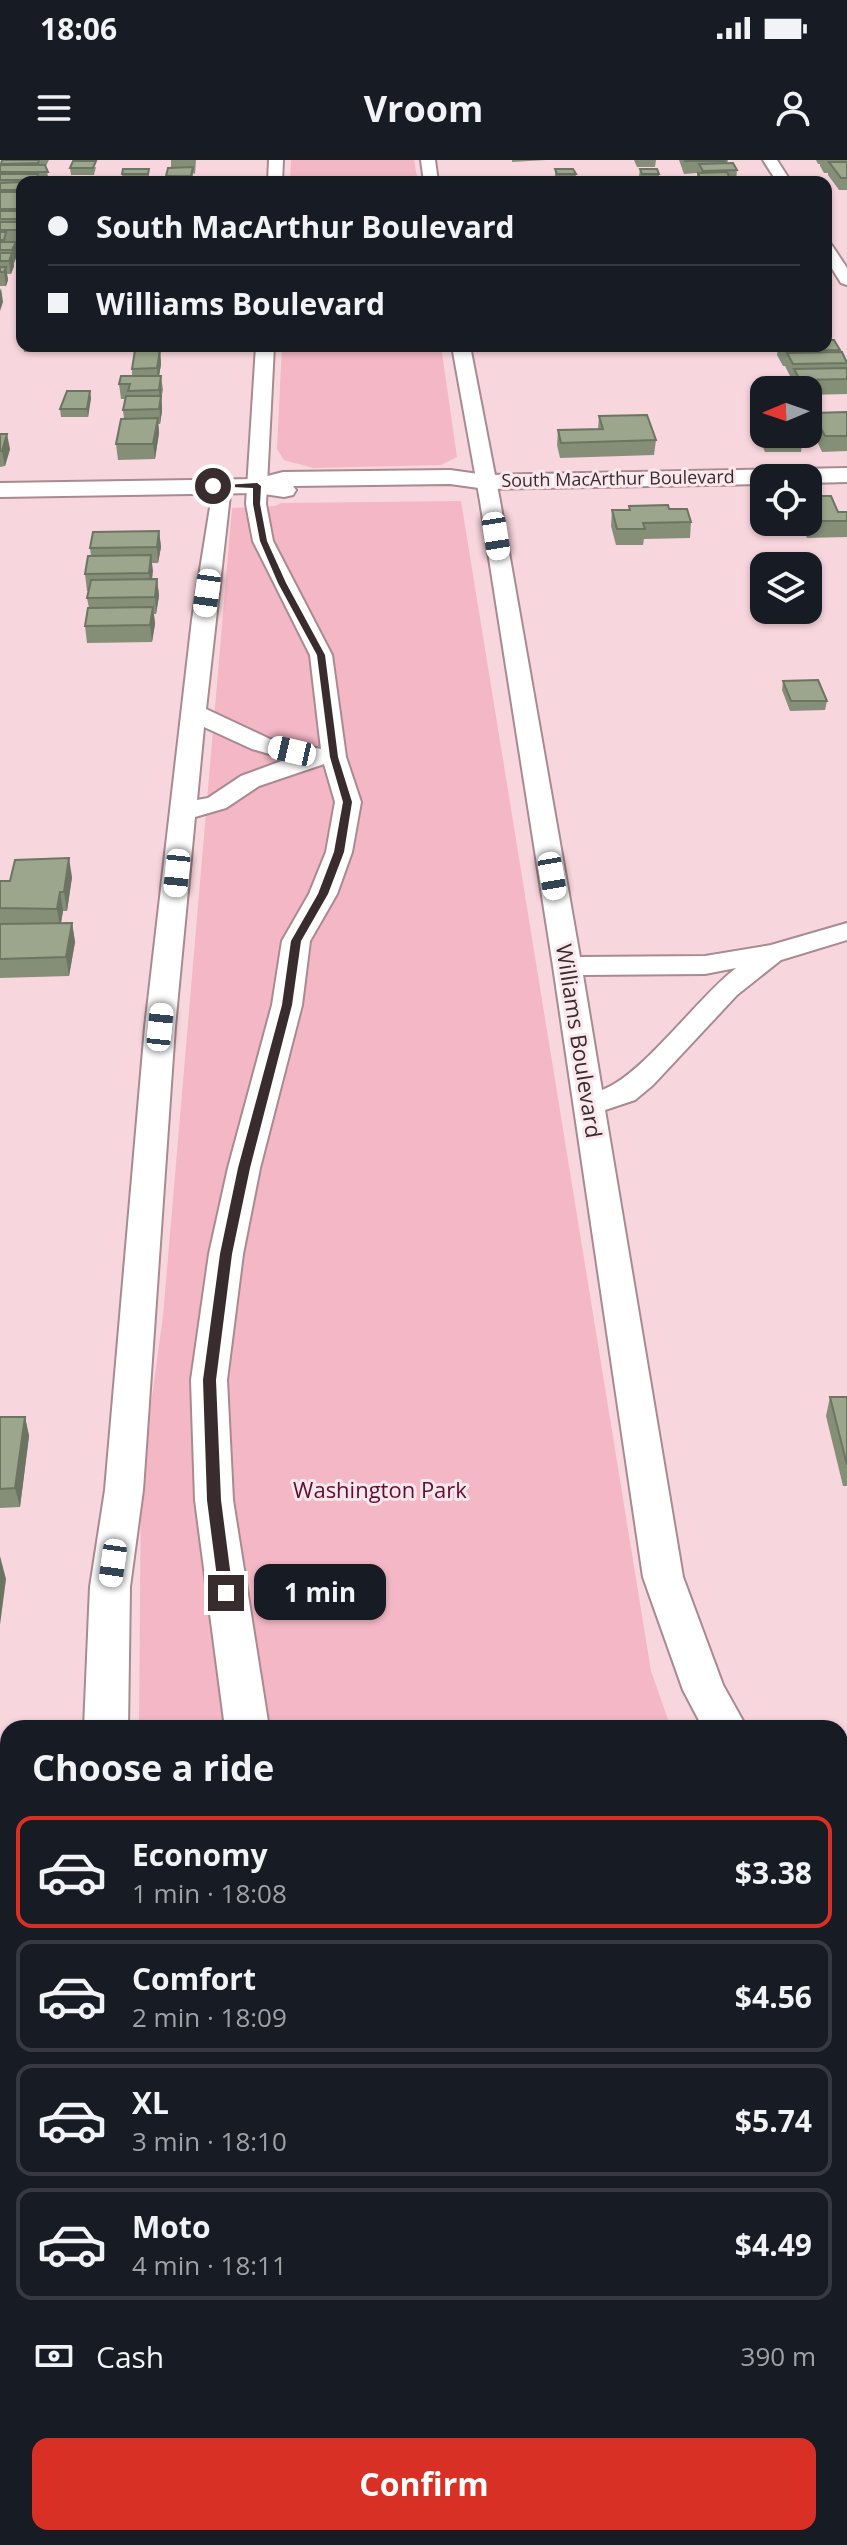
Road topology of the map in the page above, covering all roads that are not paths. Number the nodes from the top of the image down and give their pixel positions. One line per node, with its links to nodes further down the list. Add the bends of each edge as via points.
1 (832, 257): 2 (street)
2 (847, 280)
3 (265, 352): 8 (street)
4 (462, 352): 6 (street, Williams Boulevard)
5 (847, 475): 6 (main road, South MacArthur Boulevard)
6 (486, 482): 8 (main road, South MacArthur Boulevard, via 454,488); 15 (street, Williams Boulevard)
7 (221, 486): 8 (main road, South MacArthur Boulevard); 9 (main road, South MacArthur Boulevard); 10 (street)
8 (257, 486): 11 (street, via 263,541 321,655)
9 (0, 490)
10 (194, 712): 11 (street, via 244,740); 12 (street)
11 (325, 757): 12 (street, via 250,781 217,803); 18 (street, via 348,802 339,852 296,941 287,1005 226,1254 209,1380 214,1500)
12 (183, 812): 17 (street, via 160,1027 124,1490 110,1587)
13 (847, 931): 14 (street)
14 (775, 953): 15 (street, via 705,965); 16 (street, via 727,989 624,1093)
15 (567, 966): 16 (street, Williams Boulevard)
16 (589, 1100): 19 (street, Williams Boulevard, via 663,1577 704,1690)
17 (106, 1720)
18 (246, 1720)
19 (721, 1720)

